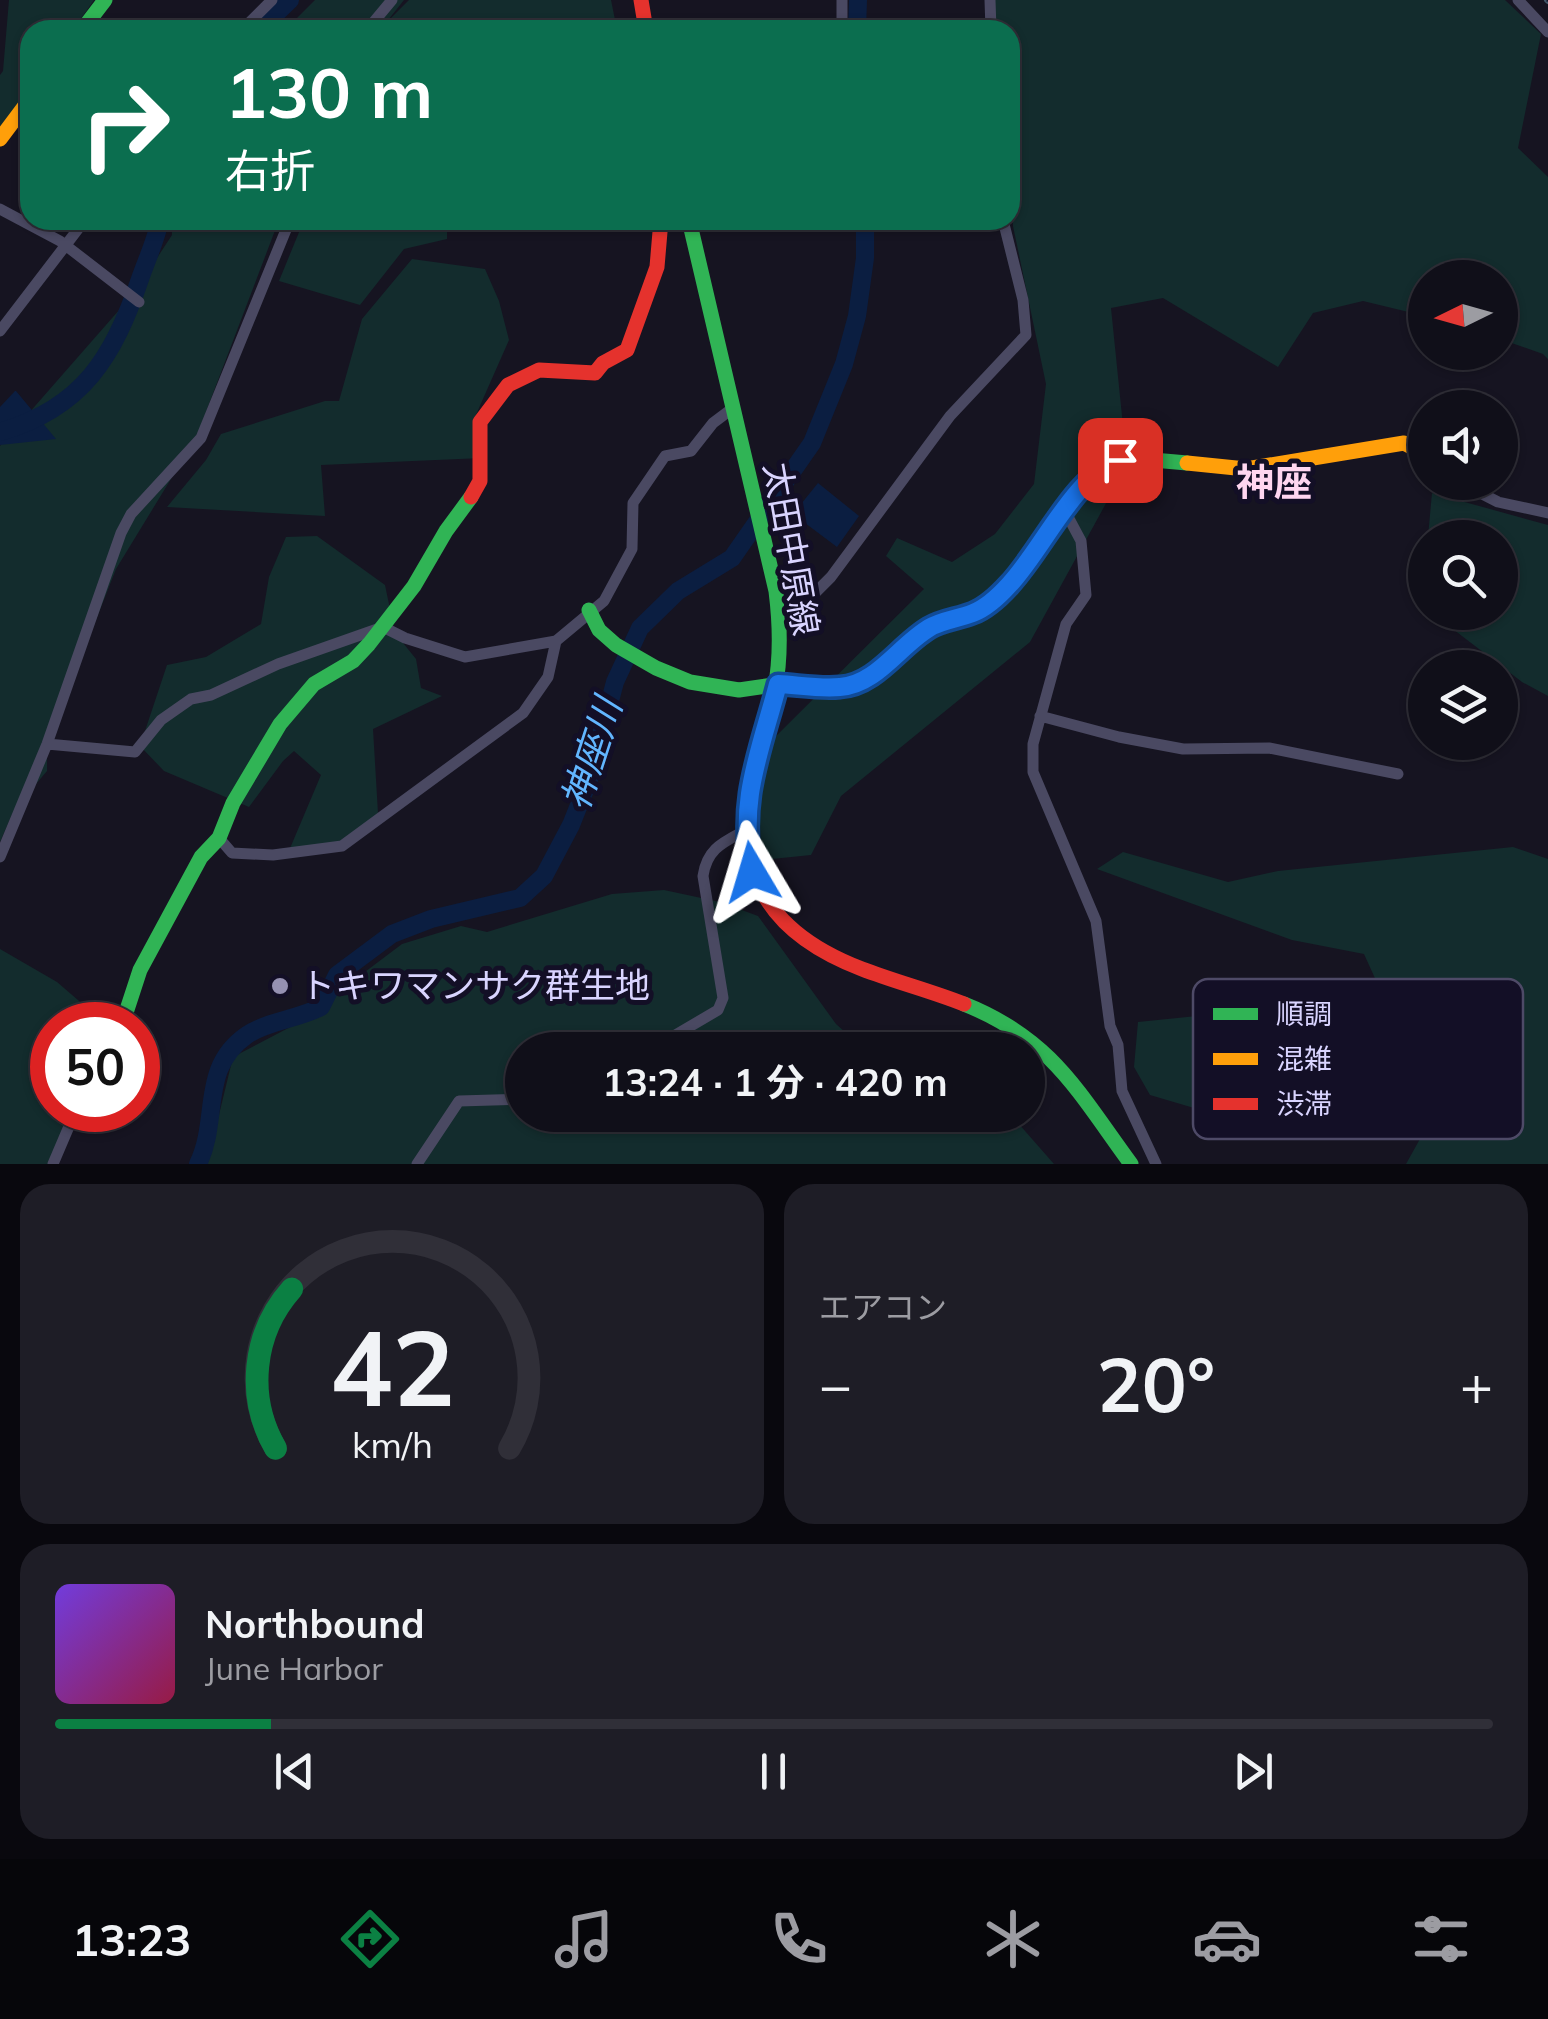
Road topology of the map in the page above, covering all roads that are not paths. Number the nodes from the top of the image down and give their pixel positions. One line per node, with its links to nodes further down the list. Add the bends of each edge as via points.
1 (105, 0): 5 (street)
2 (272, 0): 6 (street)
3 (392, 0): 7 (street)
4 (1518, 0): 8 (street)
5 (90, 20)
6 (252, 20)
7 (375, 20)
8 (1548, 32)
9 (20, 112): 10 (street)
10 (0, 139)
11 (38, 230): 17 (street)
12 (77, 230): 17 (street)
13 (286, 230): 31 (street, via 201,438 121,533)
14 (660, 230): 26 (street, via 658,267 627,350 595,373 539,370 508,386 480,422 480,481)
15 (692, 230): 20 (street, 太田中原線)
16 (1006, 230): 27 (street, via 1026,336 950,416 831,576)
17 (65, 246): 18 (street); 19 (street)
18 (139, 302)
19 (0, 331)
20 (733, 408): 25 (street, via 692,451 665,456 642,487 633,503 632,548 604,601); 27 (street, 太田中原線)
21 (1408, 445): 23 (street, via 1246,469 1120,460 1083,486)
22 (1494, 500): 24 (street)
23 (1065, 511): 29 (street, via 988,604 929,628 870,676 836,688); 30 (street, via 1081,540 1086,595 1066,624)
24 (1548, 514)
25 (590, 610): 28 (street); 29 (street, via 603,634 675,678 717,688)
26 (383, 627): 28 (street, via 466,657); 31 (street, via 191,699 161,720 136,752); 34 (street, via 352,661 300,698 233,803)
27 (780, 627): 29 (street, 太田中原線)
28 (556, 640): 34 (street, via 548,676 522,712 342,846 232,853)
29 (778, 684): 33 (street, 太田中原線, via 752,773)
30 (1040, 716): 32 (street, via 1183,749 1269,748); 43 (street, via 1032,744 1035,782 1096,921 1122,1091)
31 (47, 744): 35 (street)
32 (1398, 774)
33 (746, 830): 37 (street, via 713,849 703,876 724,998 718,1010); 42 (street, 太田中原線, via 752,872 779,920 850,964 984,1011 1029,1036)
34 (219, 838): 36 (street, via 200,856)
35 (0, 856)
36 (130, 1002)
37 (681, 1032)
38 (505, 1100): 41 (street, via 459,1101)
39 (67, 1132): 40 (street)
40 (53, 1164)
41 (417, 1164)
42 (1131, 1164)
43 (1156, 1164)

